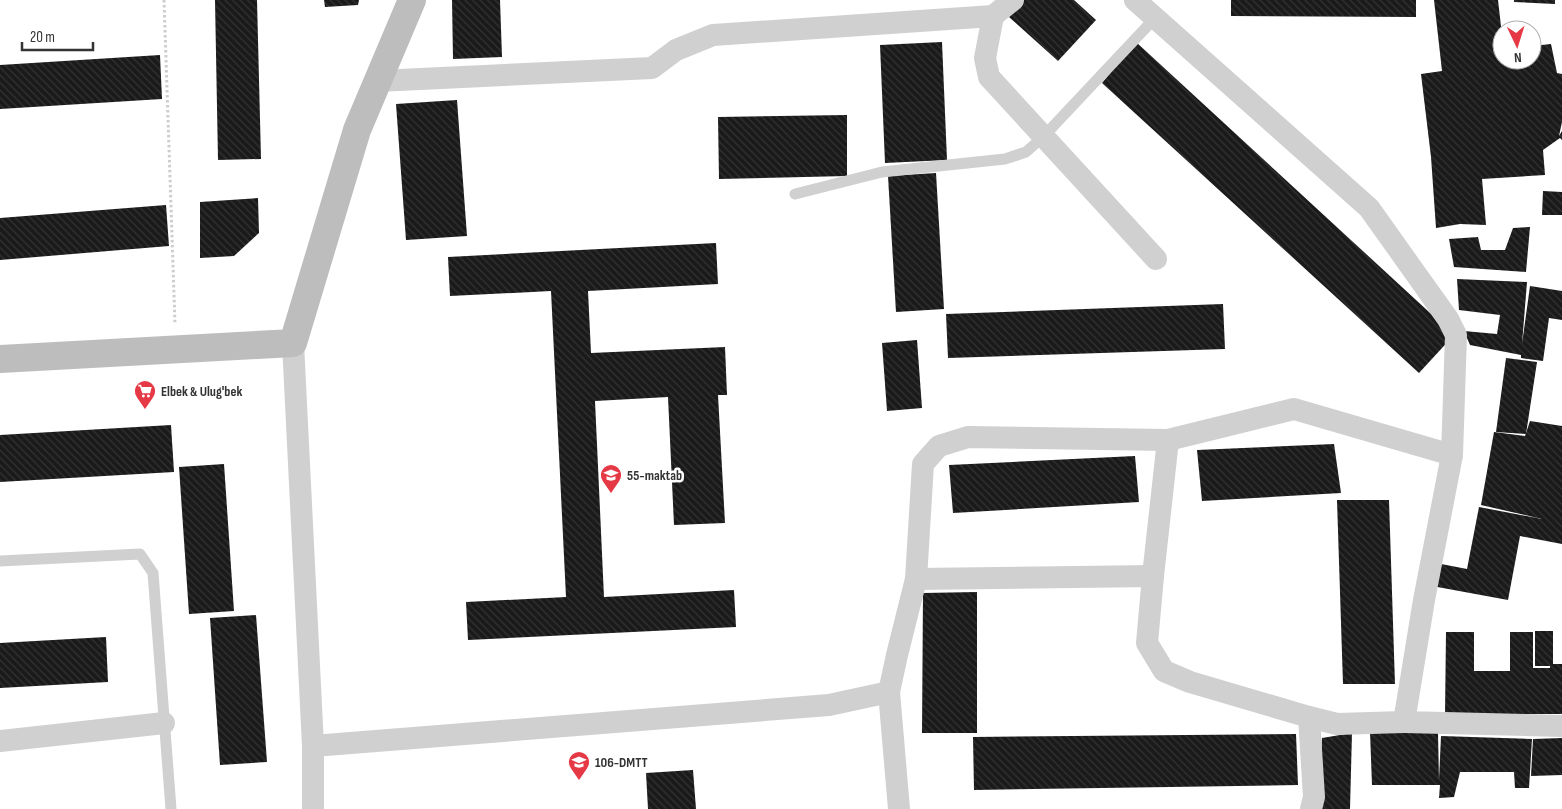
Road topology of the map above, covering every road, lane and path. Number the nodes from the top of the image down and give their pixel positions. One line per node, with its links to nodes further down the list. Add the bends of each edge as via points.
1 (164, 0): 12 (path)
2 (412, 0): 7 (street)
3 (1013, 0): 5 (street)
4 (1135, 0): 6 (street)
5 (993, 16): 7 (street, via 713,35 676,50 652,68); 8 (street, via 985,58 989,77)
6 (1155, 18): 8 (lane); 15 (street, via 1369,208 1448,319 1456,335)
7 (378, 81): 11 (street, via 357,130)
8 (1044, 136): 9 (lane, via 1026,152 1005,159 882,172); 10 (street)
9 (795, 194)
10 (1156, 259)
11 (293, 343): 12 (street); 25 (street)
12 (176, 350): 13 (street)
13 (0, 359)
14 (1168, 440): 15 (street, via 1294,409); 17 (street); 18 (street, via 968,437 939,446 923,464)
15 (1452, 454): 21 (street)
16 (0, 561): 22 (lane, via 140,554 153,572)
17 (1154, 576): 18 (street); 20 (street, via 1147,643 1164,671)
18 (916, 579): 19 (street)
19 (889, 692): 25 (street, via 829,705); 28 (street)
20 (1309, 718): 21 (street, via 1337,724); 29 (street, via 1314,797)
21 (1404, 722): 23 (street)
22 (164, 723): 24 (street); 26 (lane)
23 (1562, 726)
24 (0, 741)
25 (313, 746): 27 (street)
26 (171, 809)
27 (313, 809)
28 (899, 809)
29 (1311, 809)

